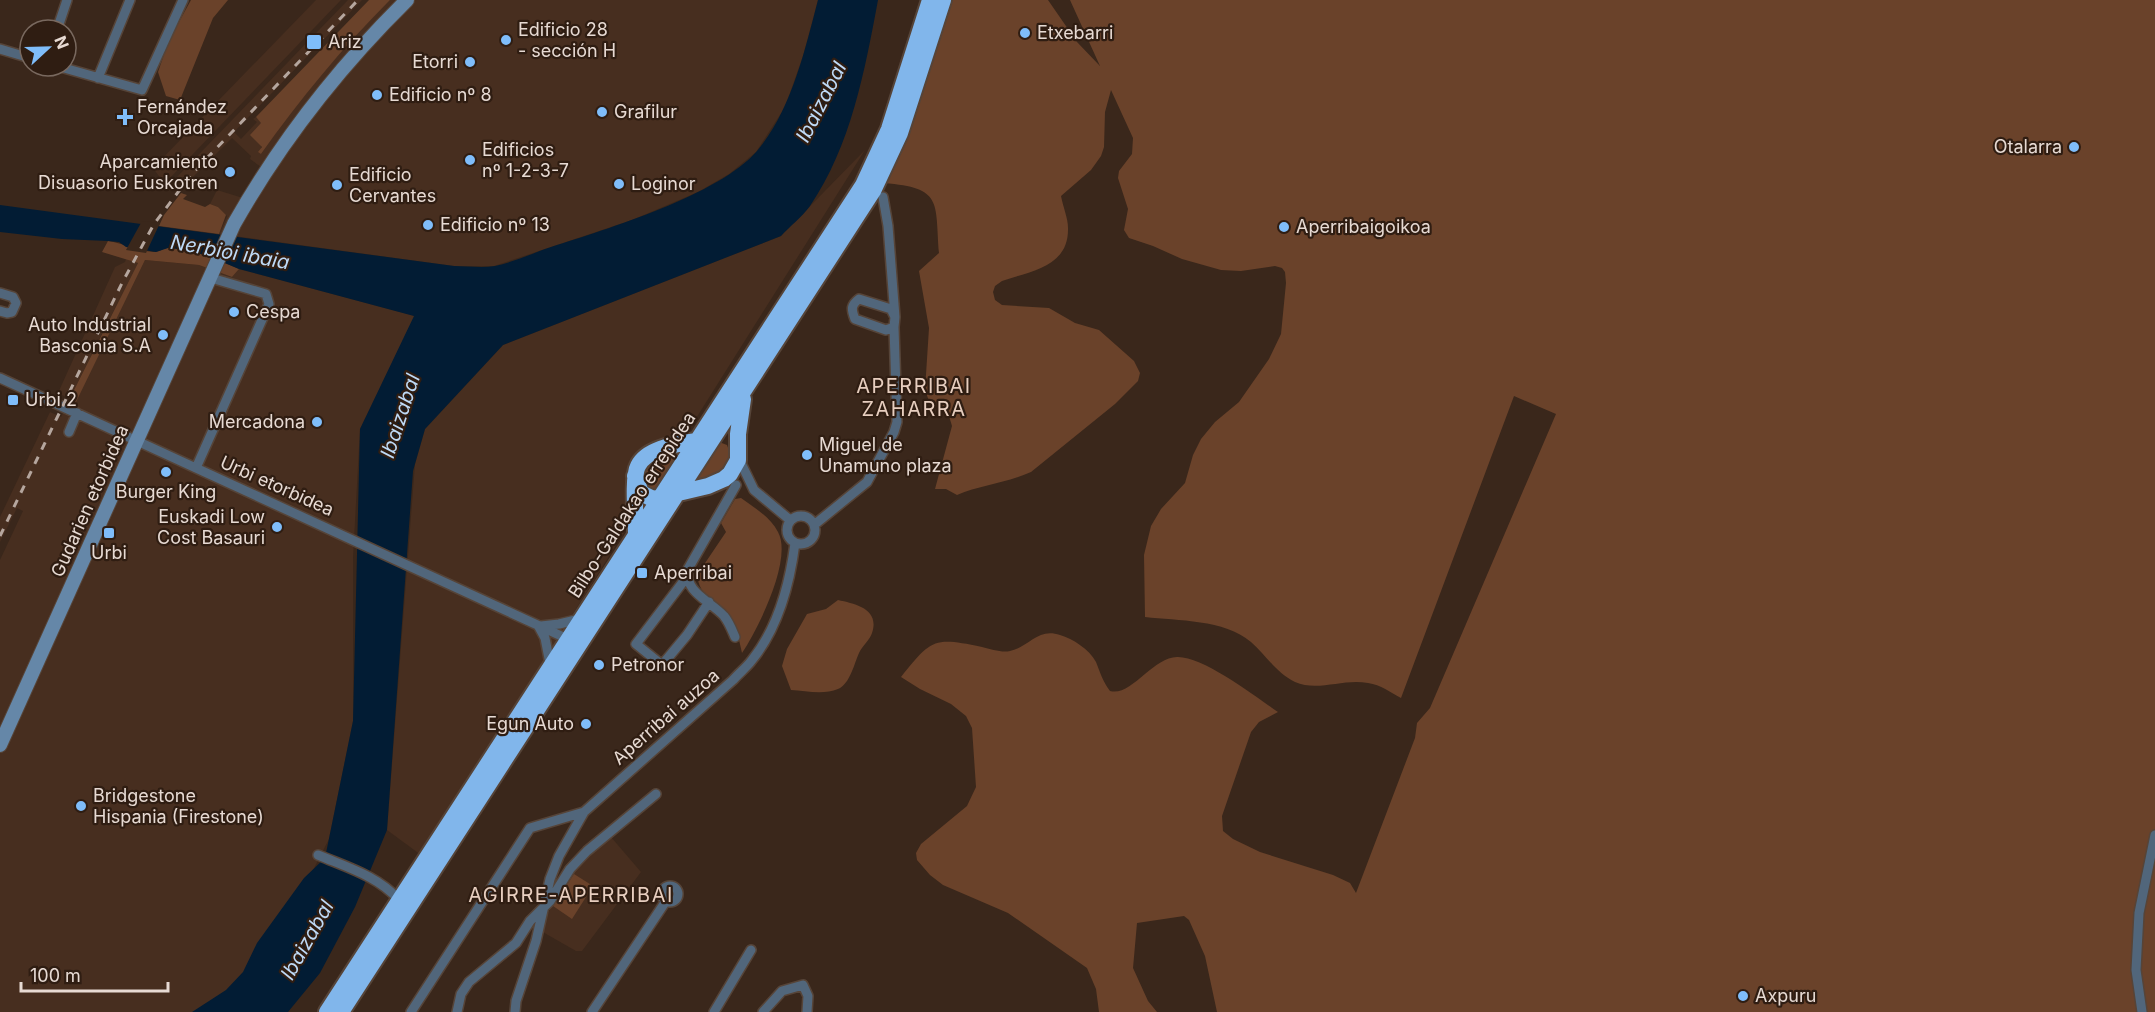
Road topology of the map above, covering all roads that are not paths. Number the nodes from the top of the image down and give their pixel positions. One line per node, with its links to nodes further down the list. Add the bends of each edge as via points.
1 (67, 0): 7 (street)
2 (130, 0): 11 (street)
3 (183, 0): 11 (street, via 142,90)
4 (407, 0): 13 (street, Gudarien etorbidea, via 321,94 268,167 234,224)
5 (930, 0): 21 (highway, Bilbo-Galdakao errepidea, via 889,129 870,171)
6 (943, 0): 17 (highway, Bilbo-Galdakao errepidea, via 882,177)
7 (61, 18)
8 (0, 49): 9 (street)
9 (18, 54)
10 (78, 72): 11 (street)
11 (98, 78)
12 (883, 197): 31 (street, via 895,322 894,432 867,482)
13 (212, 275): 22 (street, Gudarien etorbidea); 24 (street, via 266,294 269,304)
14 (0, 292): 15 (street, via 13,297 16,303 12,312)
15 (0, 311)
16 (0, 378): 18 (street, Urbi etorbidea)
17 (744, 392): 20 (highway, Bilbo-Galdakao errepidea); 23 (highway)
18 (77, 413): 19 (street); 22 (street, Urbi etorbidea)
19 (69, 432)
20 (715, 436): 21 (highway); 23 (highway, via 728,438); 28 (highway, Bilbo-Galdakao errepidea)
21 (698, 440): 25 (highway, via 648,455 637,467); 29 (highway, Bilbo-Galdakao errepidea)
22 (137, 441): 24 (street, Urbi etorbidea); 41 (street, Gudarien etorbidea)
23 (738, 454): 26 (highway); 27 (street)
24 (196, 468): 37 (street, Urbi etorbidea)
25 (635, 476): 29 (highway, via 641,493 653,499); 32 (highway)
26 (728, 483): 27 (street); 28 (highway); 34 (street)
27 (754, 490): 30 (street)
28 (679, 493): 29 (highway); 39 (highway, Bilbo-Galdakao errepidea)
29 (661, 497): 32 (highway, Bilbo-Galdakao errepidea)
30 (790, 520): 31 (street, via 801,516); 33 (street, via 788,536)
31 (814, 525): 33 (street, via 811,540)
32 (636, 535): 36 (highway, Bilbo-Galdakao errepidea)
33 (795, 543): 43 (street, Aperribai auzoa, via 791,572 778,610 752,660)
34 (686, 578): 35 (street, via 690,587); 35 (street, via 636,644 662,665)
35 (709, 602): 38 (street, via 726,619)
36 (582, 618): 37 (street); 39 (highway, Bilbo-Galdakao errepidea)
37 (539, 627): 39 (street, Urbi etorbidea); 40 (street)
38 (735, 637)
39 (574, 642): 40 (highway, Bilbo-Galdakao errepidea); 51 (highway, Bilbo-Galdakao errepidea)
40 (550, 667): 46 (highway, Bilbo-Galdakao errepidea)
41 (0, 745)
42 (656, 794): 48 (street, Aperribai auzoa, via 570,868)
43 (584, 812): 48 (street, Aperribai auzoa, via 550,879); 52 (street, via 530,828)
44 (2155, 836): 59 (street, via 2139,913 2136,970)
45 (318, 855): 46 (street, via 374,879)
46 (399, 900): 50 (highway, Bilbo-Galdakao errepidea)
47 (666, 901): 55 (street)
48 (544, 907): 53 (street, Aperribai auzoa, via 516,943 469,982); 54 (street, Aperribai auzoa)
49 (751, 950): 56 (street)
50 (327, 1012)
51 (341, 1012)
52 (411, 1012)
53 (457, 1012)
54 (514, 1012)
55 (592, 1012)
56 (714, 1012)
57 (763, 1012): 58 (street, via 782,991 803,985 808,996)
58 (807, 1012)
59 (2142, 1012)

